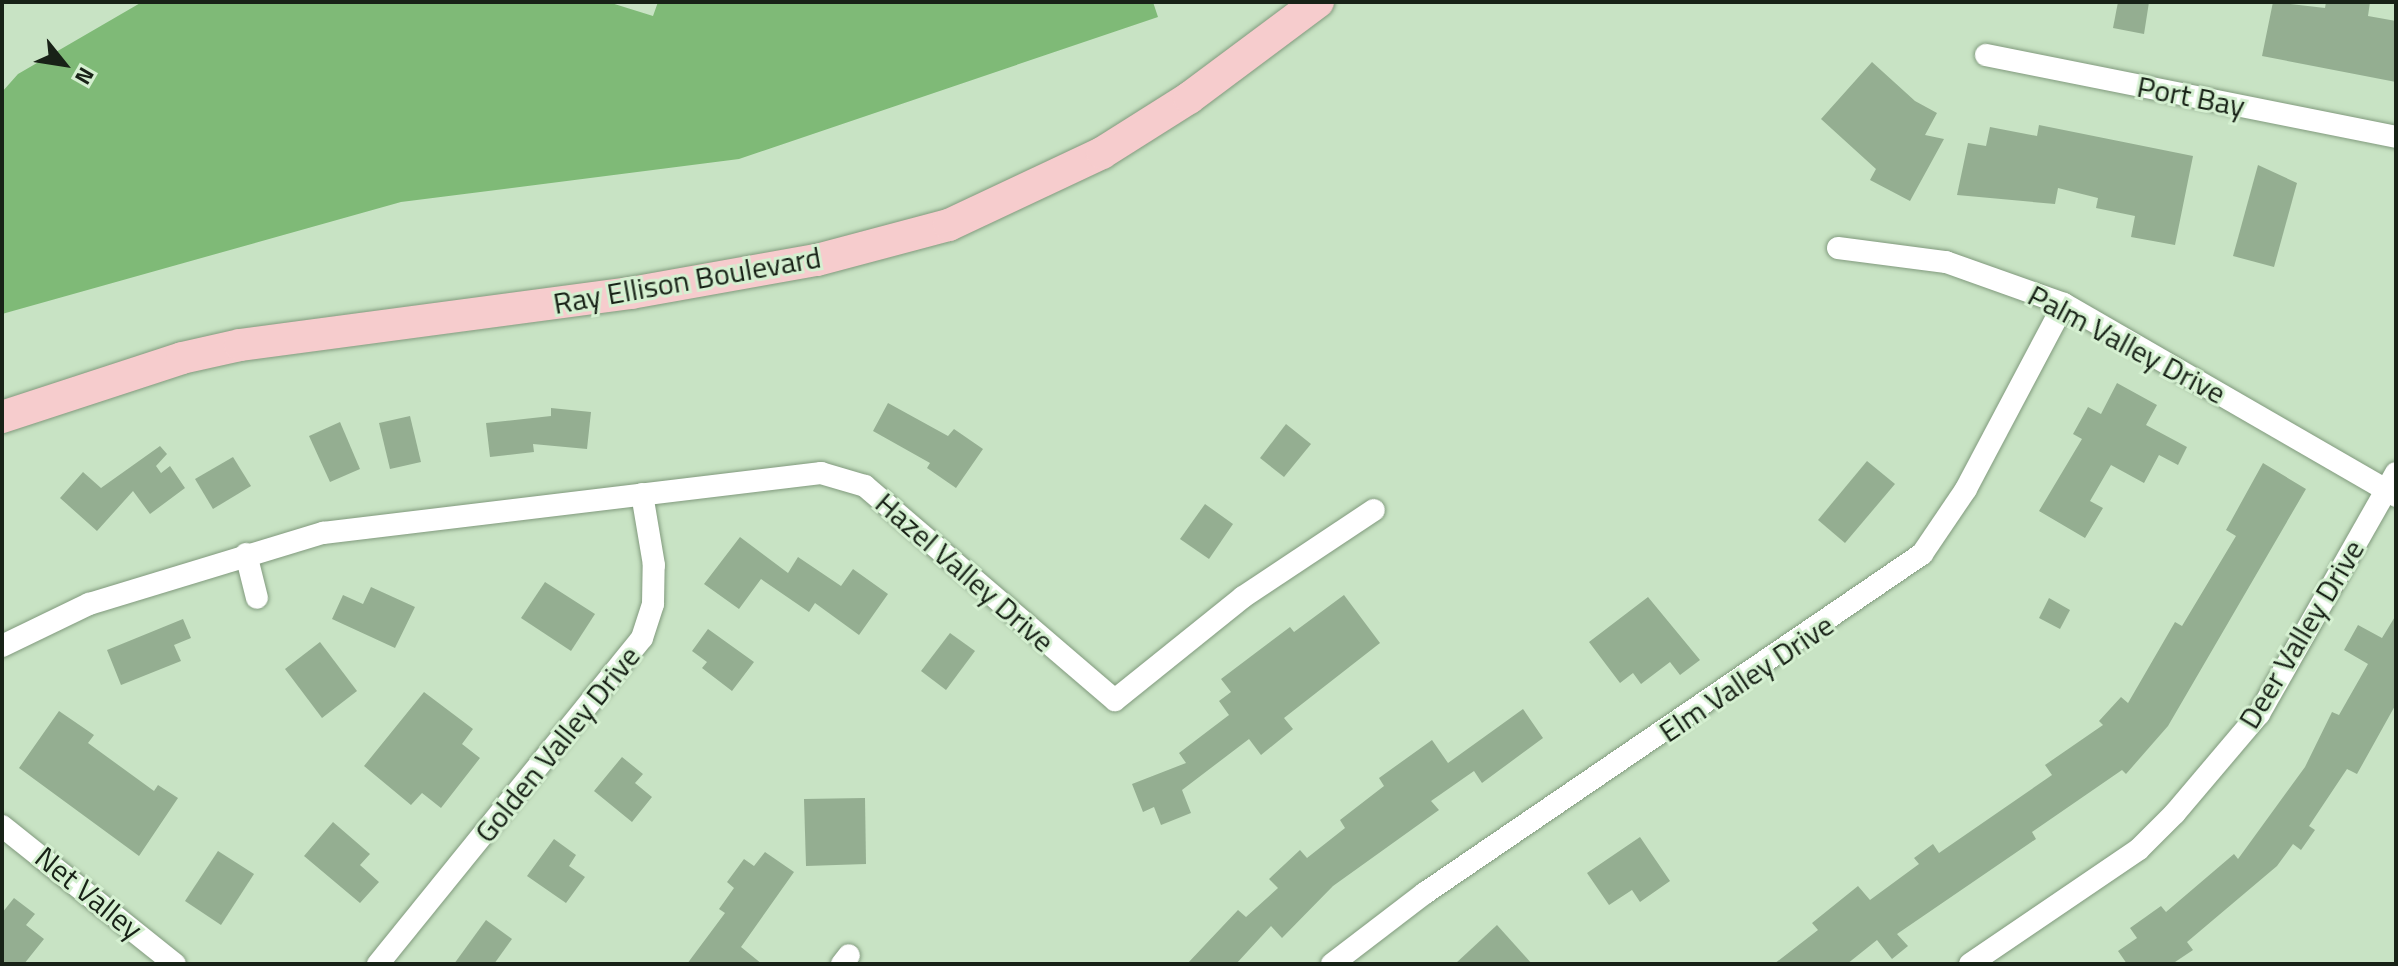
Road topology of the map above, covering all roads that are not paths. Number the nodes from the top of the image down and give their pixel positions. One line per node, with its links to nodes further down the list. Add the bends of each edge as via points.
1 (1318, 2): 6 (main road, Ray Ellison Boulevard, via 1200,90 1102,153 949,225 817,260 631,293 240,345 182,358)
2 (1986, 55): 3 (street, Port Bay)
3 (2396, 137)
4 (1838, 248): 5 (street, Palm Valley Drive, via 1946,262)
5 (2064, 304): 7 (street, Palm Valley Drive); 16 (street, Elm Valley Drive, via 1960,500 1922,554 1425,893)
6 (2, 417)
7 (2393, 487): 17 (street, Deer Valley Drive, via 2259,714 2175,813 2139,849)
8 (642, 494): 9 (street, Hazel Valley Drive, via 821,473 865,486 1115,700 1243,597); 10 (street, Hazel Valley Drive, via 323,533); 15 (street, Golden Valley Drive, via 654,565 653,604 642,638)
9 (1374, 510)
10 (246, 554): 11 (street); 12 (street, Hazel Valley Drive, via 89,604)
11 (257, 598)
12 (2, 646)
13 (2, 826): 14 (street, Net Valley)
14 (175, 964)
15 (378, 964)
16 (1332, 964)
17 (1970, 964)

